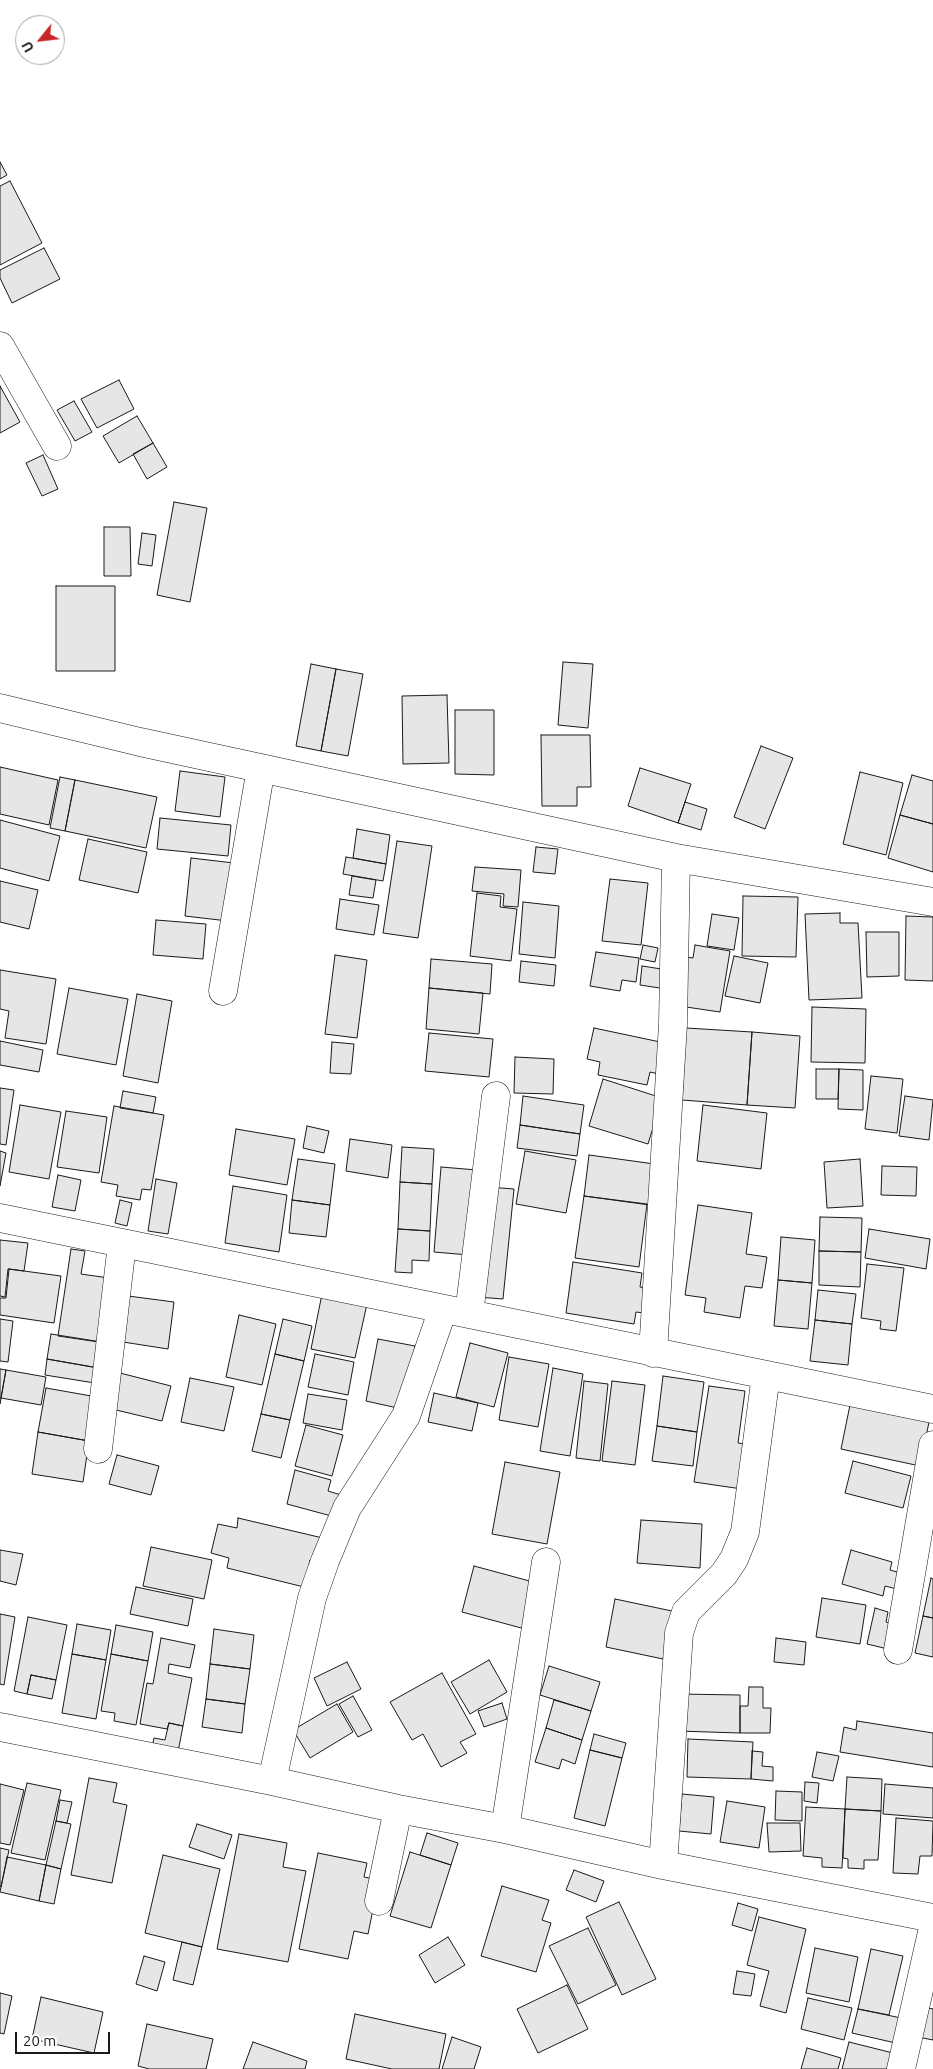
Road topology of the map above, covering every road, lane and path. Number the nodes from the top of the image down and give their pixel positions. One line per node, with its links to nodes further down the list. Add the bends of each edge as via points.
1 (0, 346): 2 (street)
2 (58, 446)
3 (0, 708): 4 (street)
4 (260, 768): 5 (street); 7 (street)
5 (676, 858): 6 (street); 13 (street, via 673,1024)
6 (933, 902)
7 (223, 992)
8 (496, 1096): 12 (street)
9 (0, 1218): 10 (street)
10 (122, 1244): 11 (street); 17 (street)
11 (443, 1309): 12 (street); 21 (street, via 406,1416 347,1508 325,1561 312,1598)
12 (469, 1314): 13 (street)
13 (653, 1353): 14 (street)
14 (766, 1375): 15 (street); 24 (street, via 745,1532 724,1574 686,1612 679,1633)
15 (933, 1409)
16 (933, 1445): 19 (street)
17 (98, 1449)
18 (546, 1562): 23 (street)
19 (898, 1650)
20 (0, 1728): 21 (street)
21 (272, 1781): 22 (street)
22 (398, 1809): 23 (street); 25 (street)
23 (505, 1829): 24 (street)
24 (663, 1865): 26 (street)
25 (379, 1901)
26 (933, 1918)
27 (933, 1928): 28 (street)
28 (901, 2069)

